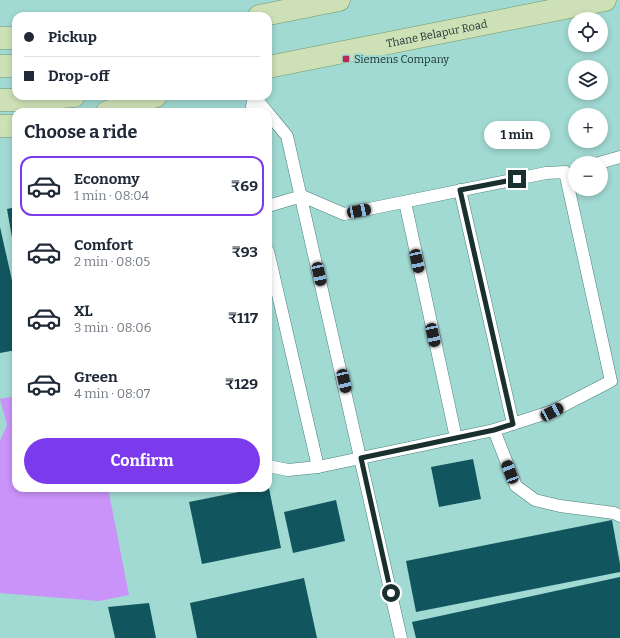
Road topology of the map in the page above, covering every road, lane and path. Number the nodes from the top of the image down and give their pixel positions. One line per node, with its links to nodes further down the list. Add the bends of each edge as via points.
1 (339, 0): 3 (main road)
2 (605, 0): 8 (main road, Thane Belapur Road)
3 (272, 13)
4 (0, 38): 5 (main road)
5 (12, 38)
6 (0, 66): 7 (main road)
7 (12, 66)
8 (272, 66)
9 (0, 100): 10 (main road)
10 (12, 100)
11 (144, 100): 13 (main road)
12 (256, 100): 14 (lane)
13 (119, 108)
14 (263, 108)
15 (272, 119): 22 (lane, via 287,136)
16 (0, 126): 17 (main road)
17 (12, 126)
18 (620, 157): 19 (lane)
19 (608, 160)
20 (568, 171): 21 (lane)
21 (460, 190): 24 (lane); 27 (lane)
22 (302, 196): 24 (lane, via 344,214); 25 (lane); 30 (lane)
23 (575, 196): 27 (lane, via 610,381 552,412)
24 (405, 202): 29 (lane)
25 (272, 205)
26 (272, 268): 32 (lane)
27 (513, 424): 28 (lane)
28 (494, 430): 29 (lane); 33 (lane, via 516,486 535,500)
29 (456, 438): 30 (lane)
30 (361, 458): 32 (lane); 34 (lane)
31 (272, 467): 32 (lane, via 288,470)
32 (318, 467)
33 (620, 516)
34 (401, 638)

